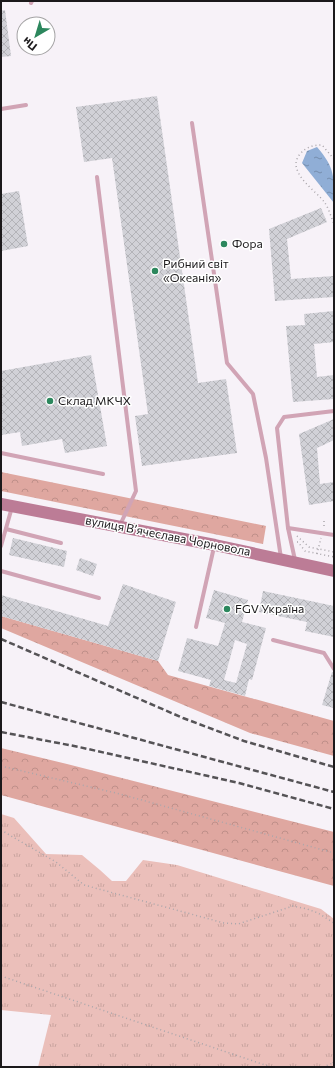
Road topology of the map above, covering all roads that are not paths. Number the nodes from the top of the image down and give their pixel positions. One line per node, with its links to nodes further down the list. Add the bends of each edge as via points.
1 (26, 105): 2 (lane)
2 (1, 109)
3 (192, 123): 16 (lane, via 227,363 253,394)
4 (96, 177): 9 (lane, via 136,491)
5 (334, 411): 10 (lane, via 284,417 277,428)
6 (1, 452): 7 (lane)
7 (103, 474)
8 (7, 505): 9 (main road, вулиця Вʼячеслава Чорновола); 11 (lane)
9 (119, 527): 14 (main road, вулиця Вʼячеслава Чорновола)
10 (288, 528): 12 (lane); 17 (lane)
11 (6, 529): 13 (lane); 15 (lane)
12 (334, 535)
13 (61, 543)
14 (215, 545): 16 (main road, вулиця Вʼячеслава Чорновола); 21 (lane)
15 (1, 546)
16 (282, 559): 17 (main road, вулиця Вʼячеслава Чорновола)
17 (295, 562): 19 (main road, вулиця Вʼячеслава Чорновола)
18 (1, 571): 20 (lane)
19 (334, 571)
20 (98, 598)
21 (196, 627)
22 (273, 640): 23 (lane, via 324,653)
23 (334, 669)

